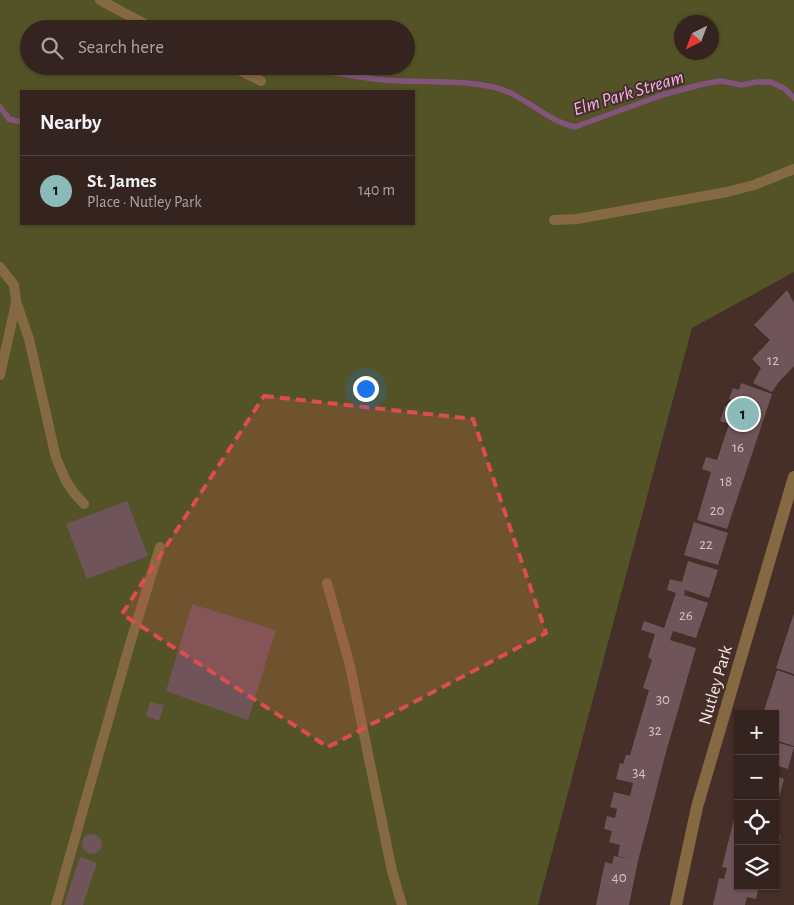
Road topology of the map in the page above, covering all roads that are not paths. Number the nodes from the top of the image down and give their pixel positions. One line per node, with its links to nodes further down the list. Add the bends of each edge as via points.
1 (100, 0): 2 (lane)
2 (137, 20)
3 (249, 75): 4 (lane)
4 (261, 81)
5 (794, 169): 6 (lane, via 754,186 727,192 577,219)
6 (554, 220)
7 (0, 267): 8 (lane, via 14,285)
8 (16, 301): 9 (lane); 11 (lane, via 29,339 56,458 66,481)
9 (0, 375)
10 (794, 477): 16 (street, Nutley Park, via 697,807)
11 (84, 504)
12 (160, 547): 14 (lane)
13 (327, 584): 15 (lane, via 350,666 392,871)
14 (56, 905)
15 (402, 905)
16 (676, 905)

